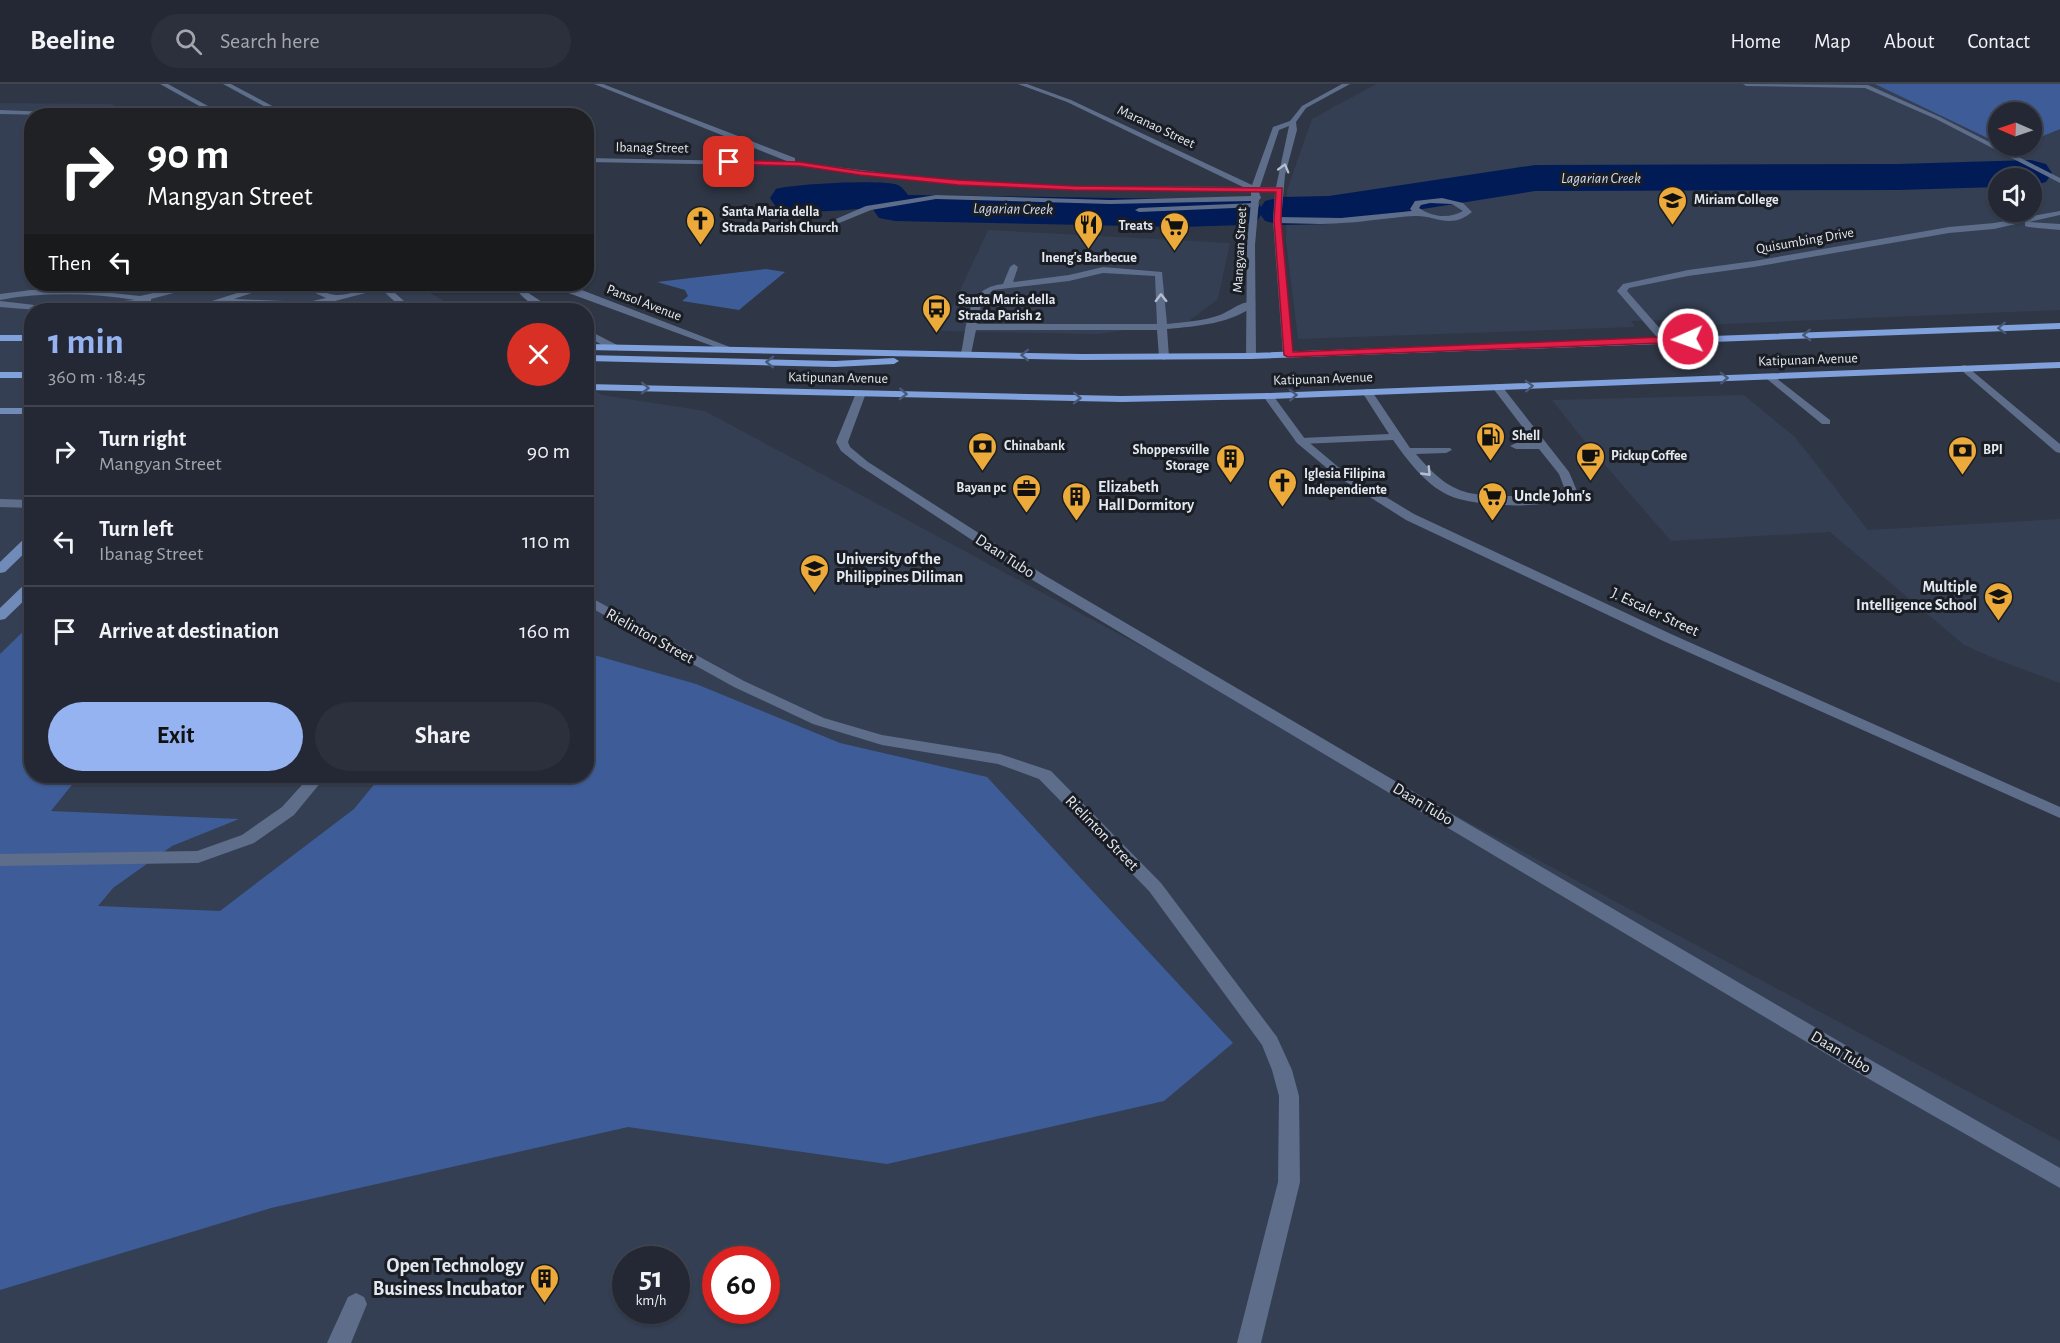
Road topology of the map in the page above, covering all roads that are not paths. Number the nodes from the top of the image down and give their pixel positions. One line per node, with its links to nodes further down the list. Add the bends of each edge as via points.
1 (163, 84): 9 (street)
2 (226, 84): 10 (street)
3 (597, 84): 15 (street)
4 (1021, 84): 18 (street, Maranao Street, via 1069,101)
5 (1347, 84): 13 (street, Mangyan Street, via 1304,107)
6 (1746, 84): 16 (street, via 1866,86)
7 (2014, 84): 8 (street)
8 (2022, 86)
9 (208, 108)
10 (272, 108)
11 (0, 112): 12 (street)
12 (24, 113)
13 (1292, 122): 17 (street, one-way to 13, via 1291,145); 18 (street, Mangyan Street, via 1276,129 1256,183)
14 (594, 160): 15 (street, Ibanag Street)
15 (800, 164): 18 (street, Ibanag Street, via 935,181)
16 (2060, 181)
17 (1280, 190): 18 (street, Maranao Street); 22 (street)
18 (1256, 197): 19 (street); 25 (street, via 1110,202 936,197 869,208); 46 (street, Mangyan Street)
19 (1139, 210)
20 (1419, 213): 20 (street, via 1447,218 1468,212 1455,203 1434,201 1418,203 1414,209); 22 (street, via 1341,221)
21 (2060, 213): 23 (street, Quisumbing Drive)
22 (1278, 220): 60 (street)
23 (2010, 223): 24 (street); 54 (street, Quisumbing Drive, via 1626,286 1622,291)
24 (2060, 227)
25 (812, 231)
26 (1014, 267): 28 (street)
27 (1069, 278): 28 (street); 29 (street); 50 (street, one-way to 27, via 1159,274 1103,270)
28 (1007, 286): 49 (street, via 990,288 976,300)
29 (1072, 289)
30 (183, 291): 40 (street)
31 (252, 291): 41 (street, via 218,302)
32 (318, 291): 38 (street)
33 (360, 291): 38 (street)
34 (388, 291): 43 (street)
35 (522, 291): 44 (street)
36 (576, 291): 57 (street, Pansol Avenue)
37 (0, 297): 39 (street, via 23,293 106,293)
38 (335, 298): 42 (street)
39 (142, 303)
40 (149, 303)
41 (237, 303)
42 (309, 303)
43 (401, 303)
44 (538, 303)
45 (0, 304): 47 (street)
46 (1251, 304): 50 (street, via 1202,323); 61 (street, Mangyan Street)
47 (24, 307)
48 (2060, 326): 54 (main road, Katipunan Avenue, one-way to 54)
49 (972, 327): 50 (street, via 1075,322); 59 (street)
50 (1162, 327): 62 (street)
51 (594, 336): 56 (street)
52 (0, 338): 53 (main road)
53 (24, 338)
54 (1665, 340): 60 (main road, Katipunan Avenue)
55 (594, 347): 56 (main road, Katipunan Avenue)
56 (615, 348): 57 (main road, Katipunan Avenue)
57 (730, 349): 58 (main road, Katipunan Avenue)
58 (954, 354): 59 (main road, Katipunan Avenue); 63 (main road, one-way to 63, via 835,364)
59 (966, 354): 62 (main road, Katipunan Avenue, one-way to 59)
60 (1288, 355): 61 (main road, Katipunan Avenue)
61 (1251, 356): 62 (main road, Katipunan Avenue)
62 (1164, 357)
63 (594, 358)
64 (2060, 365): 65 (main road, Katipunan Avenue)
65 (1965, 368): 68 (main road, Katipunan Avenue); 82 (street)
66 (0, 375): 67 (main road)
67 (24, 375)
68 (1771, 377): 70 (main road, Katipunan Avenue, one-way to 68); 76 (street)
69 (594, 387): 72 (main road, Katipunan Avenue, one-way to 72)
70 (1497, 387): 71 (main road, Katipunan Avenue); 79 (street)
71 (1367, 392): 73 (main road, Katipunan Avenue, one-way to 71); 77 (street)
72 (861, 393): 73 (main road, Katipunan Avenue, one-way to 73, via 1122,399); 94 (street, Daan Tubo, via 842,442 864,464 1039,578)
73 (1268, 396): 78 (street, J. Escaler Street)
74 (0, 411): 75 (main road)
75 (24, 411)
76 (1826, 422)
77 (1395, 438): 78 (street); 83 (street)
78 (1301, 441): 92 (street, J. Escaler Street, via 1340,473 1410,517 1666,637)
79 (1542, 445): 80 (street); 83 (street, one-way to 79, via 1434,480 1468,498 1564,497 1571,490 1565,474)
80 (1516, 446)
81 (1446, 450): 83 (street)
82 (2060, 450)
83 (1408, 451)
84 (0, 503): 85 (street)
85 (24, 504)
86 (24, 546): 87 (main road)
87 (0, 569)
88 (24, 593): 90 (main road)
89 (594, 604): 97 (street, Rielinton Street, via 770,701 856,734 1026,765 1045,775 1155,887 1270,1042 1289,1096 1289,1182)
90 (0, 616)
91 (312, 783): 93 (street, via 288,811 248,839 198,857)
92 (2060, 813)
93 (0, 860)
94 (2060, 1179)
95 (356, 1304): 96 (street)
96 (339, 1343)
97 (1249, 1343)

